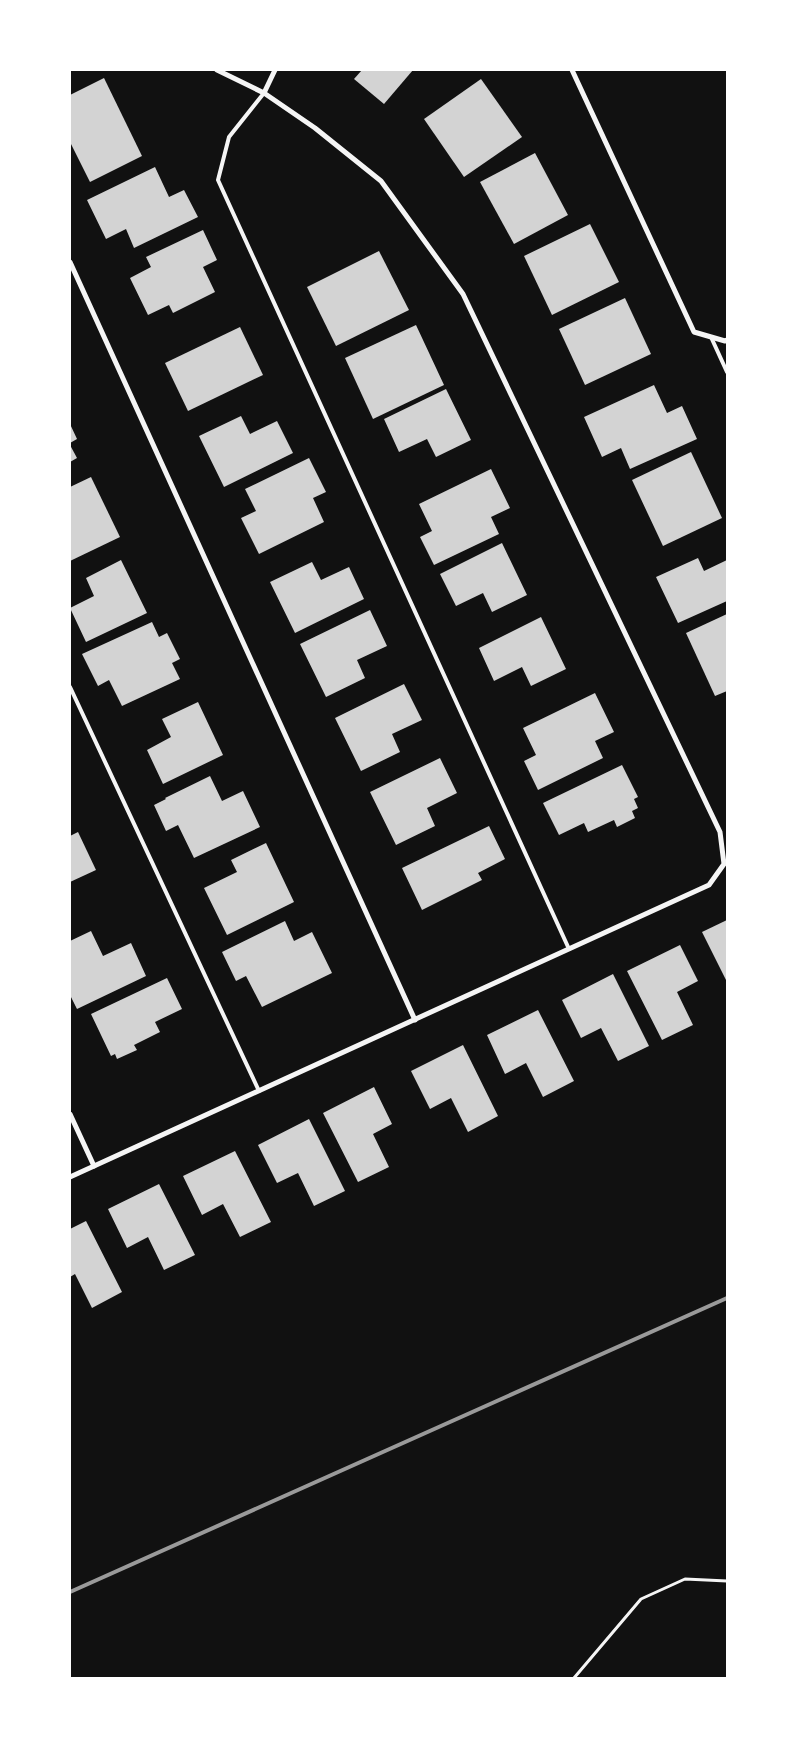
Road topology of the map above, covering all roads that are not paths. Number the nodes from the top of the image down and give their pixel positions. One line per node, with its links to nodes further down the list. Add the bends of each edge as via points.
1 (216, 70): 4 (street)
2 (275, 70): 4 (street)
3 (572, 70): 6 (street, via 694,332)
4 (264, 93): 10 (lane, via 229,137 218,180); 10 (street, via 315,128 381,181 463,294 720,832 724,864 710,885)
5 (70, 262): 11 (street)
6 (711, 337): 7 (street); 8 (lane)
7 (727, 340)
8 (727, 372)
9 (70, 687): 12 (lane)
10 (569, 949): 11 (street)
11 (415, 1020): 12 (street)
12 (259, 1091): 14 (street)
13 (70, 1114): 14 (street)
14 (94, 1166): 15 (street)
15 (70, 1177)

